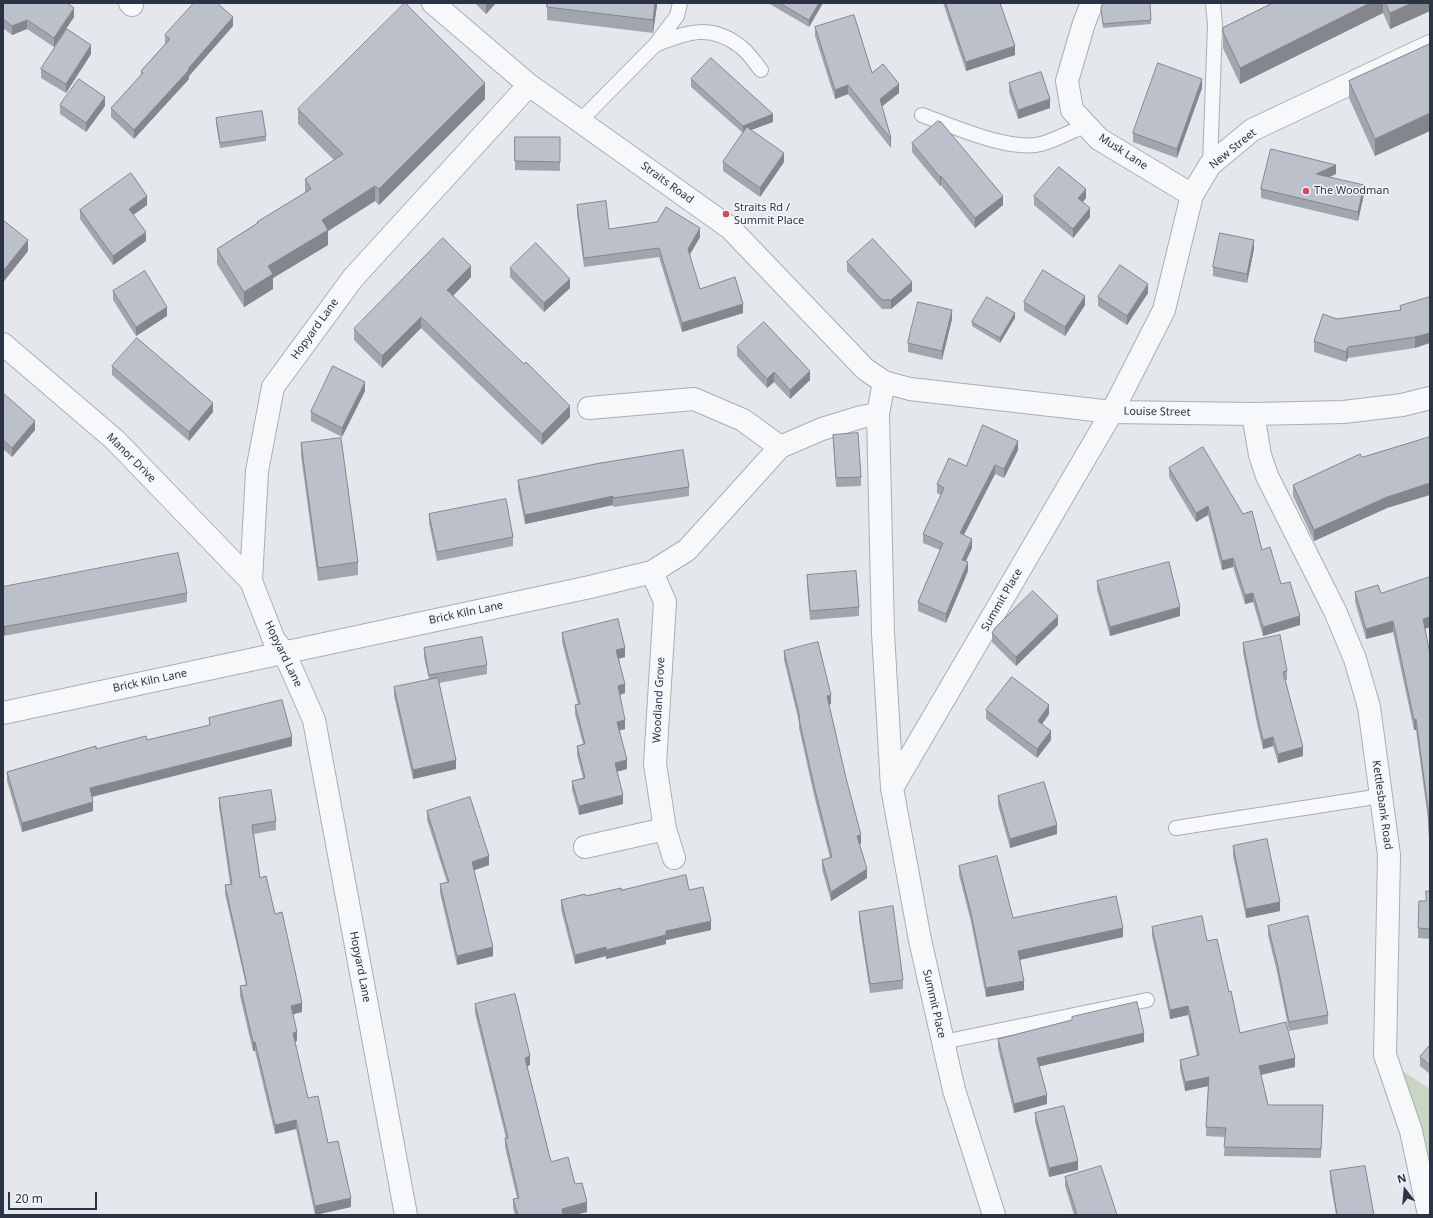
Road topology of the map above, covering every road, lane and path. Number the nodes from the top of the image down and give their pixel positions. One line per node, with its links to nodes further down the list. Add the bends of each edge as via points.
1 (433, 3): 8 (street, Straits Road)
2 (680, 3): 5 (lane, via 677,16)
3 (1092, 3): 11 (street, Musk Lane, via 1067,82 1072,110)
4 (1213, 3): 12 (lane, via 1215,25)
5 (655, 45): 7 (lane, via 681,34 709,31 723,35 742,48); 10 (lane)
6 (1430, 46): 12 (street, New Street, via 1252,130)
7 (761, 70)
8 (529, 85): 10 (street, Straits Road); 23 (street, Hopyard Lane, via 352,278 273,387 257,471)
9 (922, 115): 11 (lane, via 995,141 1024,147 1041,144)
10 (580, 121): 15 (street, Straits Road, via 730,228 864,369)
11 (1086, 125): 13 (street, Musk Lane, via 1099,139)
12 (1210, 165): 13 (street, New Street)
13 (1192, 195): 18 (street, New Street, via 1164,310)
14 (3, 344): 23 (street, Manor Drive, via 115,440)
15 (884, 382): 18 (street, Louise Street, via 910,388); 19 (street, Summit Place)
16 (1430, 398): 20 (street, Louise Street, via 1402,405 1344,412)
17 (589, 408): 21 (street, via 694,399 743,420)
18 (1112, 412): 20 (street, Louise Street); 26 (street, Summit Place)
19 (878, 414): 21 (street, Brick Kiln Lane, via 822,429); 26 (street, Summit Place, via 883,633)
20 (1254, 414): 27 (street, Kettlesbank Road, via 1260,454 1267,476 1335,611 1355,659 1369,707)
21 (780, 447): 22 (street, Brick Kiln Lane, via 687,550)
22 (652, 572): 24 (street, Brick Kiln Lane); 29 (street, Woodland Grove, via 665,602 655,764)
23 (251, 581): 24 (street, Hopyard Lane, via 274,640)
24 (284, 652): 25 (street, Brick Kiln Lane); 34 (street, Hopyard Lane, via 314,720)
25 (3, 713)
26 (892, 788): 33 (street, Summit Place)
27 (1381, 796): 28 (lane); 36 (street, Kettlesbank Road, via 1389,855 1385,1055 1411,1131)
28 (1176, 828)
29 (665, 829): 30 (street); 31 (street, Woodland Grove)
30 (585, 847)
31 (674, 858)
32 (1147, 1000): 33 (lane)
33 (942, 1042): 35 (street, Summit Place, via 954,1090)
34 (406, 1215)
35 (994, 1215)
36 (1429, 1215)

